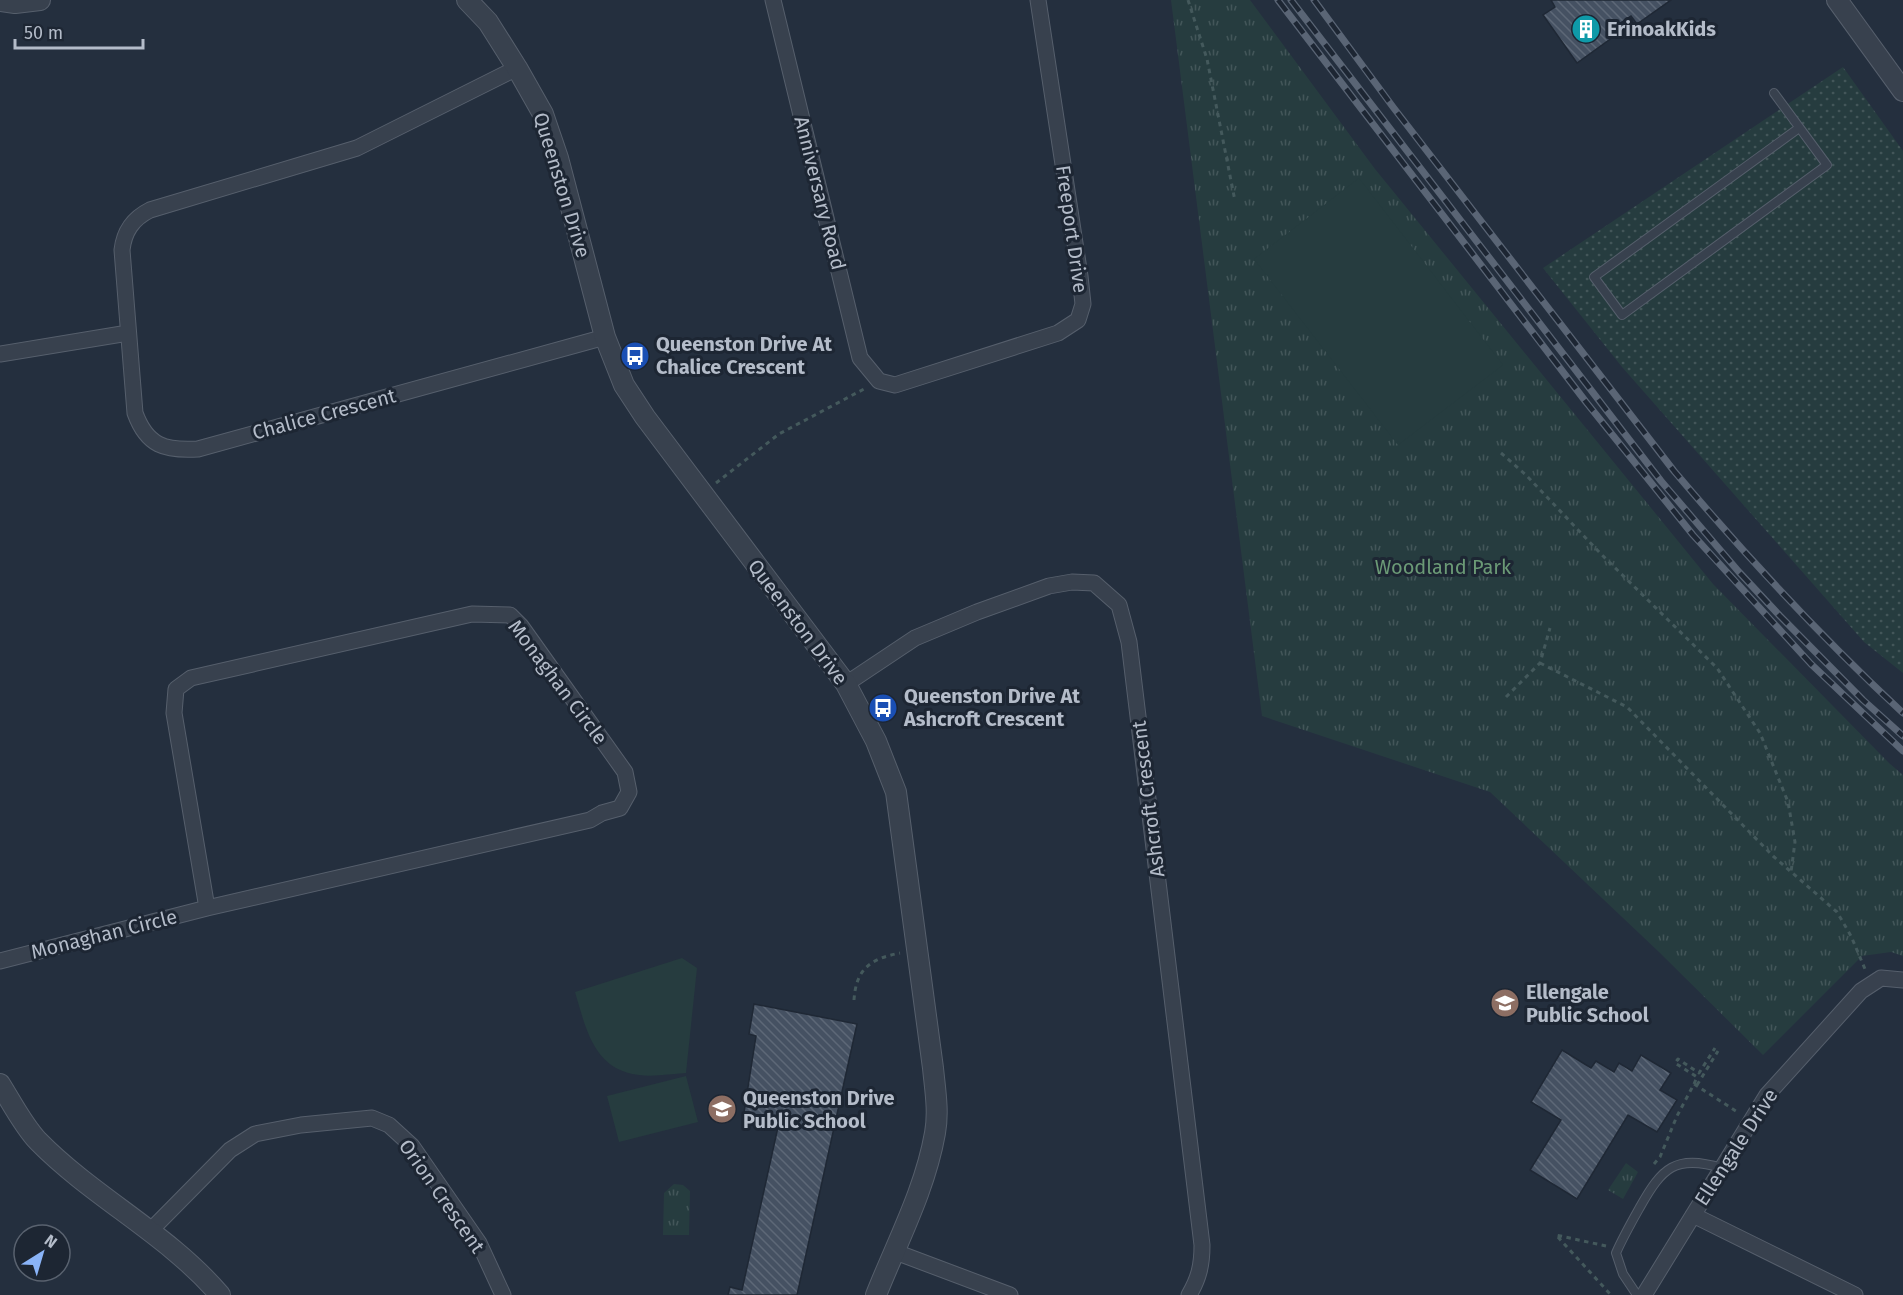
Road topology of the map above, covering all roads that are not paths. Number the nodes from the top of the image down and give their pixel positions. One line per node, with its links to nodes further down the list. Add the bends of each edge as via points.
1 (40, 0): 6 (street)
2 (467, 0): 7 (street, Queenston Drive, via 488,22)
3 (773, 0): 14 (street, Anniversary Road, via 860,358)
4 (1038, 0): 14 (street, Freeport Drive, via 1080,276 1083,304 1078,320 1058,333 895,385)
5 (1837, 0): 8 (street)
6 (0, 1)
7 (517, 68): 11 (street, Chalice Crescent, via 357,148 139,215 123,236); 12 (street, Queenston Drive, via 543,114 558,158)
8 (1903, 91)
9 (1774, 93): 10 (lane)
10 (1799, 128): 10 (lane, via 1827,165 1622,315 1594,277)
11 (128, 333): 12 (street, Chalice Crescent, via 135,413 140,427 161,447 177,450 198,449); 13 (street)
12 (605, 337): 15 (street, Queenston Drive, via 624,385 645,417)
13 (0, 354)
14 (879, 381)
15 (846, 684): 23 (street, Queenston Drive, via 876,741 896,792 933,1068 936,1132 922,1183); 28 (street, Ashcroft Crescent, via 915,638 1049,586 1094,583 1119,605 1129,642 1202,1245 1199,1278)
16 (207, 908): 16 (street, Monaghan Circle, via 590,820 620,808 629,792 625,772 510,615 472,614 191,678 176,689 174,713); 17 (street, Monaghan Circle)
17 (0, 961)
18 (1903, 980): 20 (street, Ellengale Drive, via 1881,978 1861,991 1767,1095)
19 (0, 1084): 22 (street, via 37,1139 78,1178)
20 (1722, 1168): 21 (street, Ellengale Drive); 29 (lane, via 1703,1162 1679,1165 1663,1173 1652,1186 1616,1253 1623,1274)
21 (1693, 1215): 30 (street, Ellengale Drive); 31 (street)
22 (150, 1231): 24 (street, via 203,1276); 25 (street, Orion Crescent, via 245,1139 264,1131 372,1118 389,1125 412,1146 479,1243)
23 (893, 1251): 26 (street, Queenston Drive); 27 (street)
24 (219, 1295)
25 (503, 1295)
26 (876, 1295)
27 (1010, 1295)
28 (1189, 1295)
29 (1637, 1295)
30 (1644, 1295)
31 (1855, 1295)

